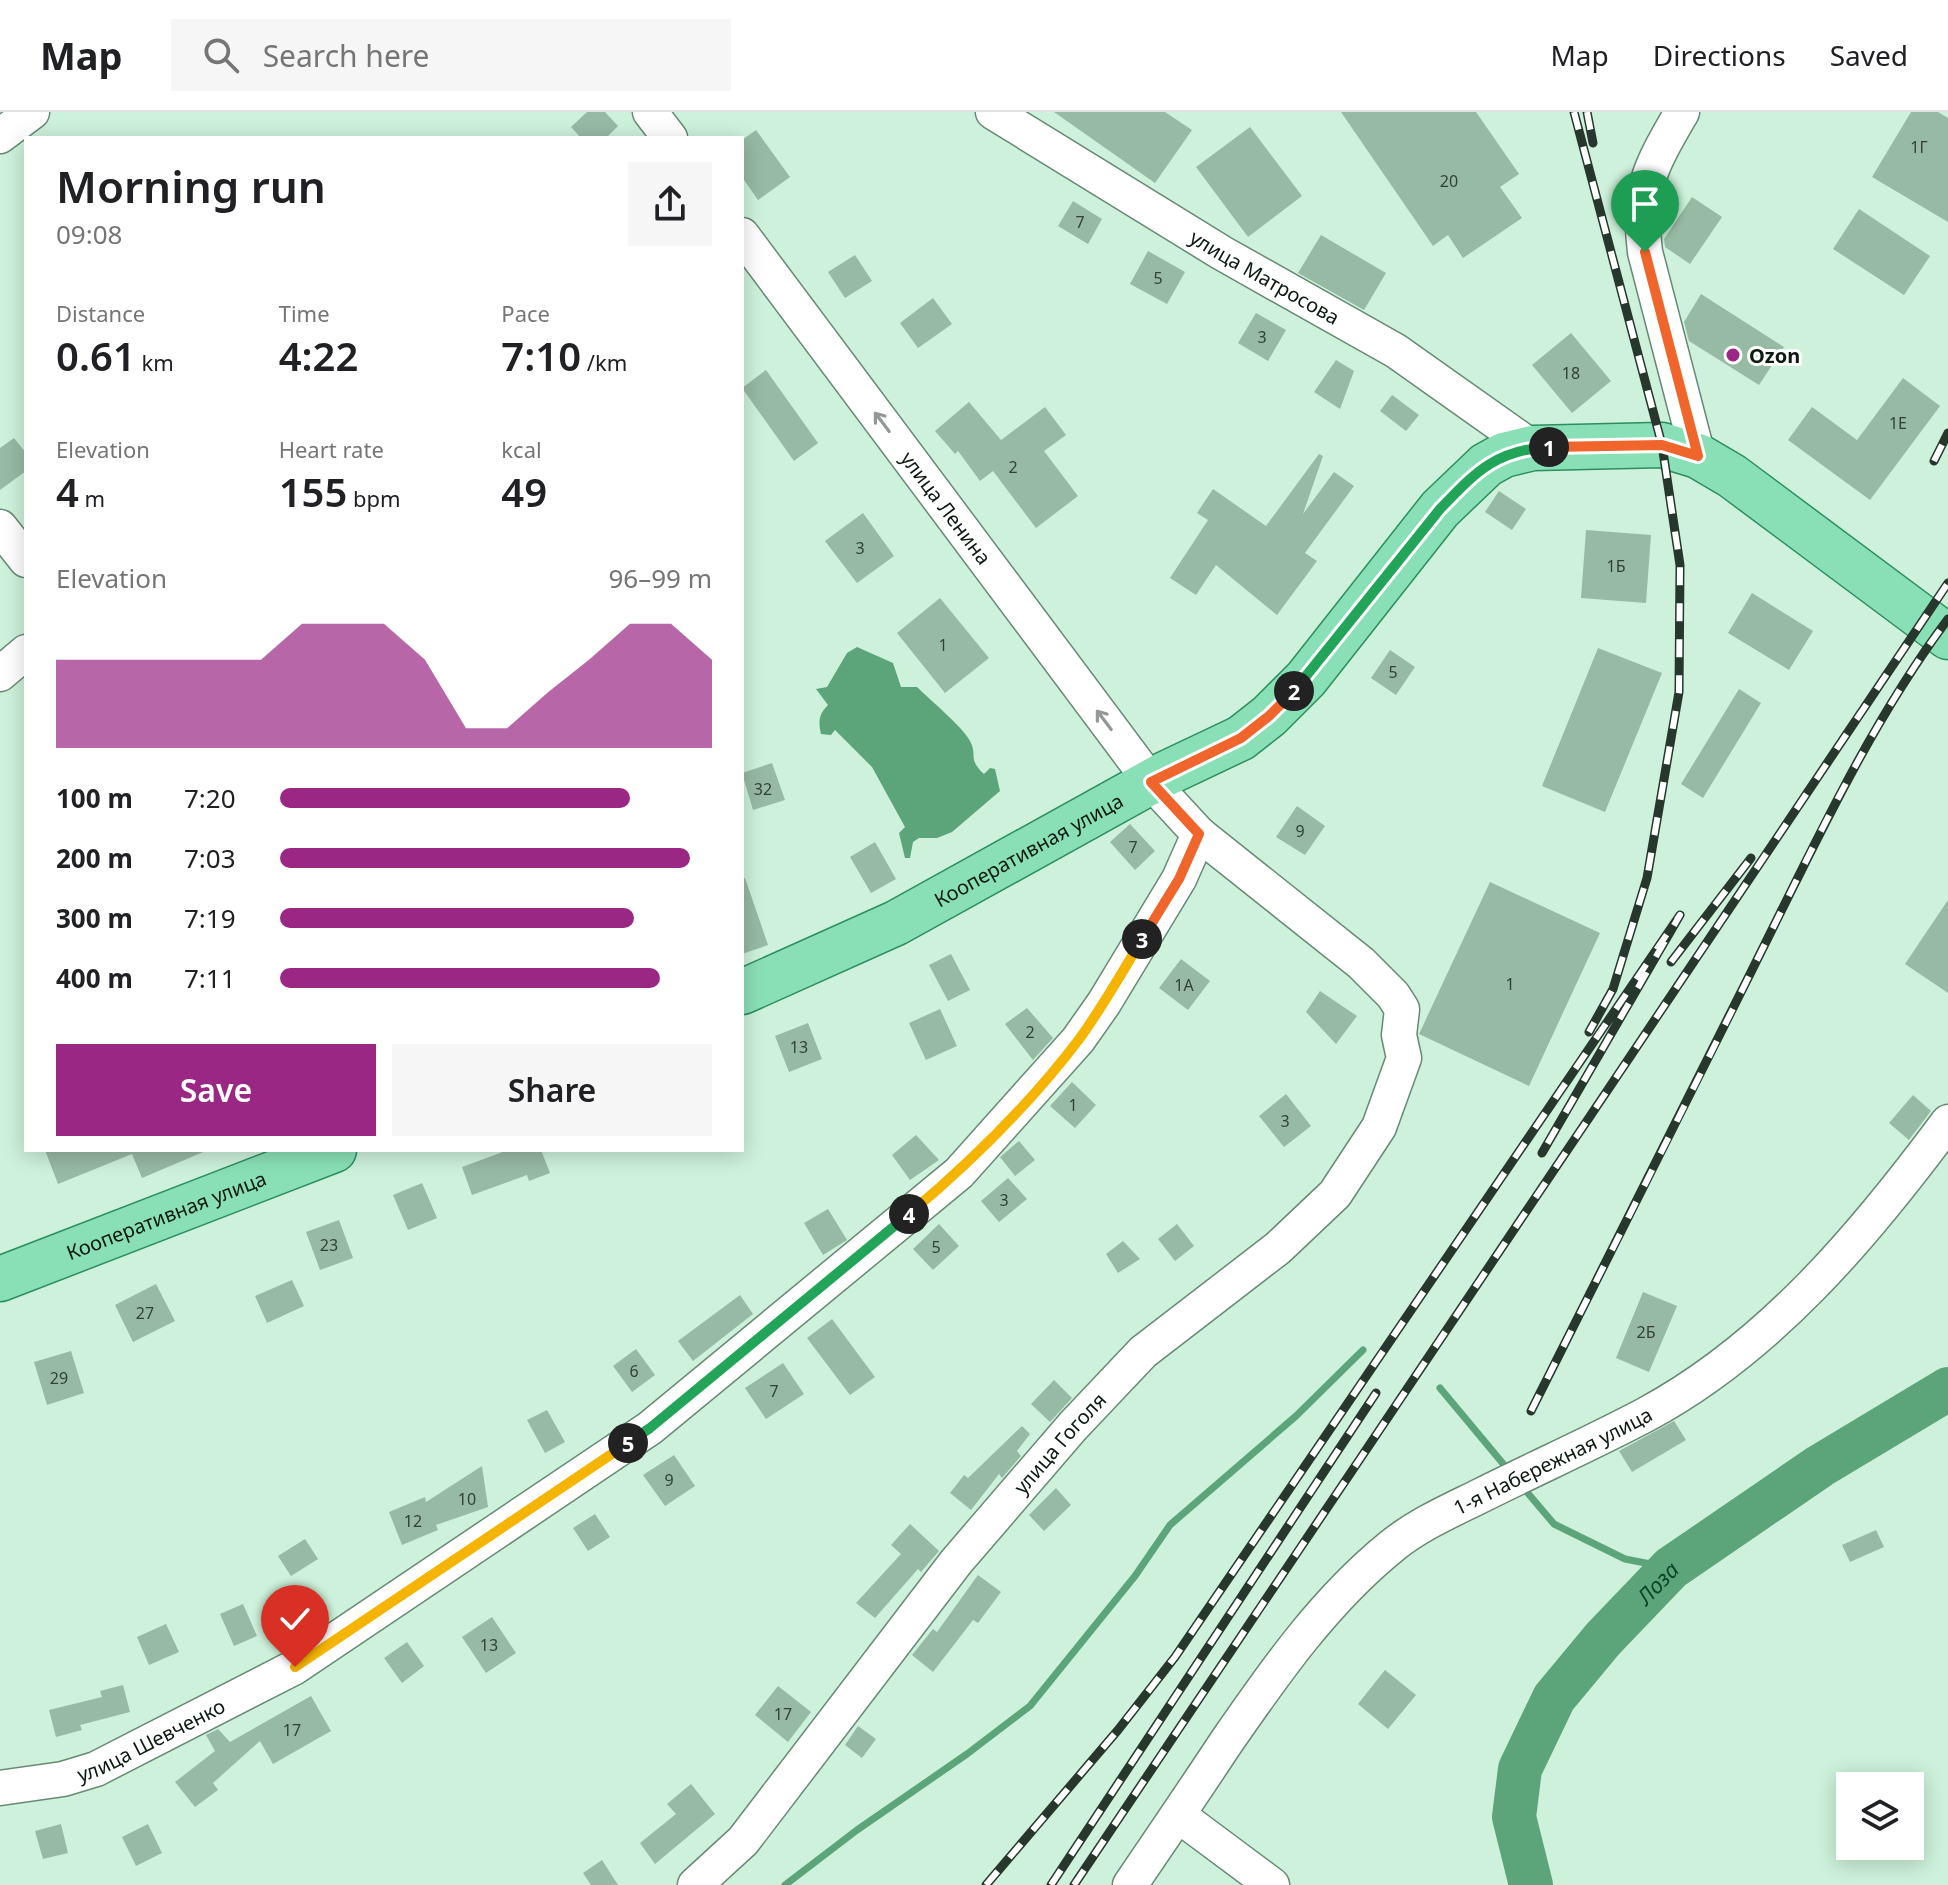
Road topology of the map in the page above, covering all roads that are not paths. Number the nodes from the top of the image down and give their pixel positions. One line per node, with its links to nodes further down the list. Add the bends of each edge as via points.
1 (32, 112): 4 (street)
2 (993, 112): 6 (street, улица Матросова, via 1222,253 1396,351)
3 (1682, 112): 7 (street, via 1651,166 1642,226)
4 (0, 136)
5 (744, 238): 13 (street, улица Ленина, one-way to 5)
6 (1533, 448): 7 (main road, Кооперативная улица, via 1662,445); 13 (main road, Кооперативная улица, via 1486,465 1440,509 1306,679 1269,716 1241,738)
7 (1698, 456): 10 (main road, Кооперативная улица)
8 (0, 527): 9 (street)
9 (24, 557)
10 (1948, 637)
11 (24, 654): 12 (street)
12 (0, 674)
13 (1151, 782): 14 (street, улица Ленина); 15 (main road, Кооперативная улица, via 896,923)
14 (1199, 834): 16 (street, улица Ленина, via 1361,963); 20 (street, улица Шевченко, via 1179,879 1078,1040 959,1173 650,1428 295,1667 96,1769)
15 (744, 991)
16 (1402, 1009): 22 (street, улица Гоголя, via 1399,1035 1404,1058 1379,1127 1335,1194 1278,1248 1143,1352 1083,1416 956,1562 743,1841)
17 (1948, 1122): 21 (street, 1-я Набережная улица, via 1827,1270 1701,1381 1646,1414 1443,1514 1395,1543 1360,1574 1273,1674)
18 (329, 1152): 19 (main road, Кооперативная улица)
19 (0, 1279)
20 (0, 1788)
21 (1178, 1815): 23 (street, 1-я Набережная улица); 24 (street)
22 (695, 1885)
23 (1130, 1885)
24 (1272, 1885)

